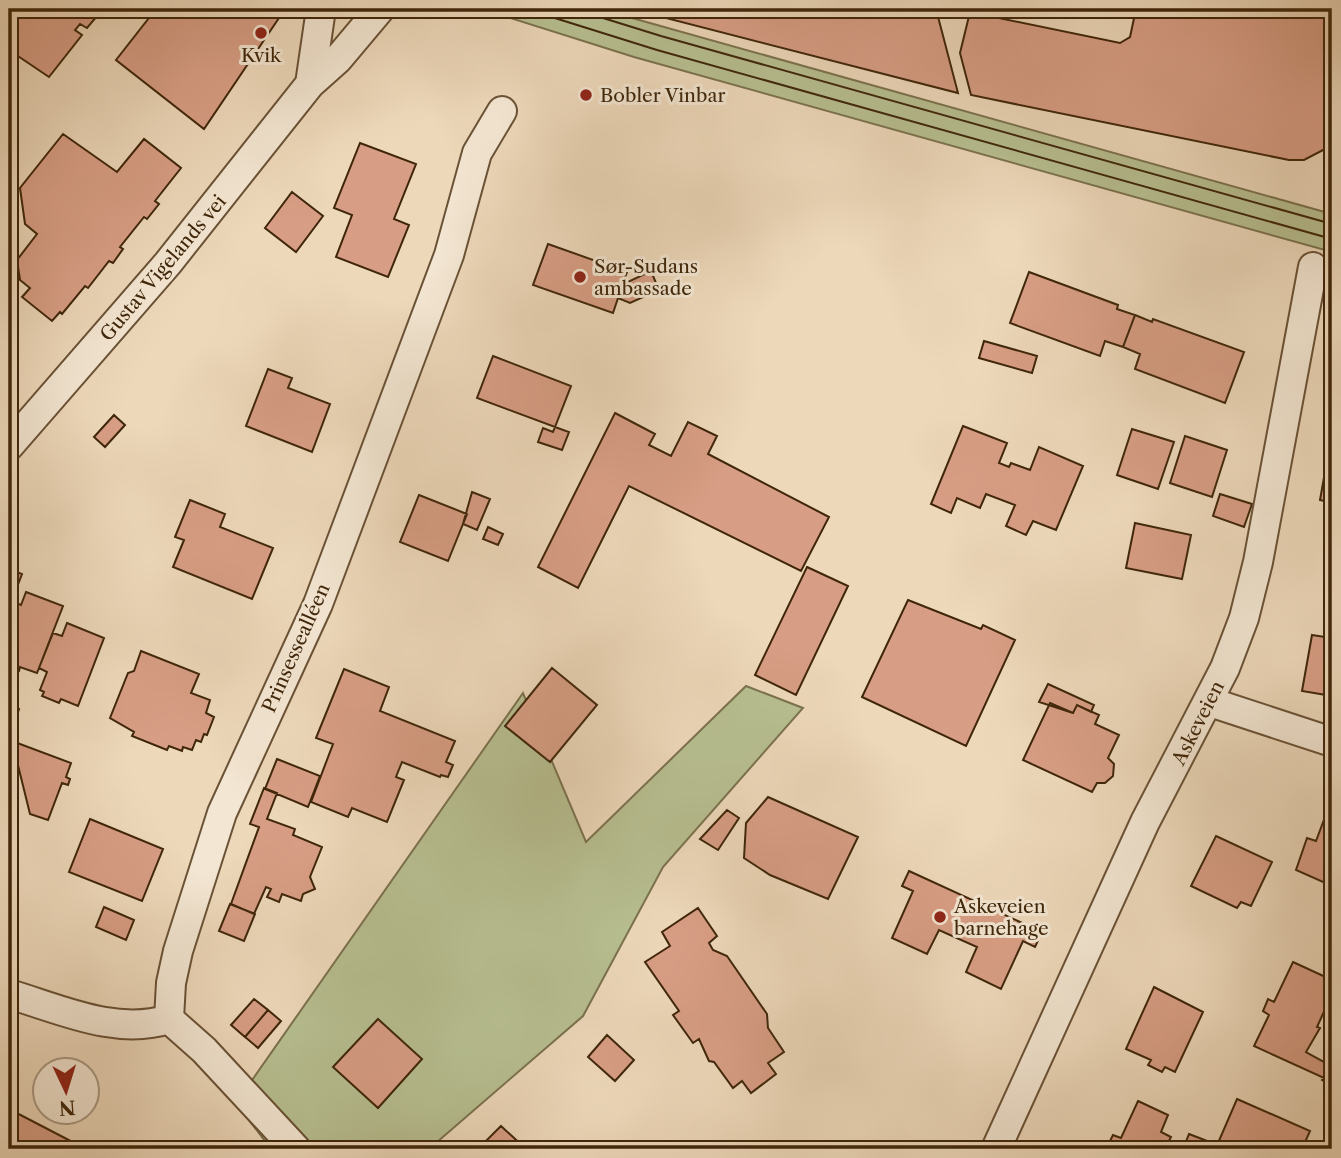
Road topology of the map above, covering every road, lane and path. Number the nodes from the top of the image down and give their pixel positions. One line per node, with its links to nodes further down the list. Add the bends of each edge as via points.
1 (321, 9): 3 (street)
2 (380, 9): 3 (street, Gustav Vigelands vei)
3 (310, 84): 6 (street, Gustav Vigelands vei, via 168,263)
4 (502, 110): 10 (street, Prinsessealléen, via 477,153 449,255 318,604 222,813 178,951)
5 (1313, 267): 7 (street, Askeveien, via 1258,562 1244,618)
6 (9, 446)
7 (1210, 702): 8 (street); 12 (street, Askeveien, via 1146,822)
8 (1332, 742)
9 (9, 994): 10 (street, via 134,1027)
10 (169, 1019): 11 (street)
11 (296, 1149)
12 (996, 1149)

